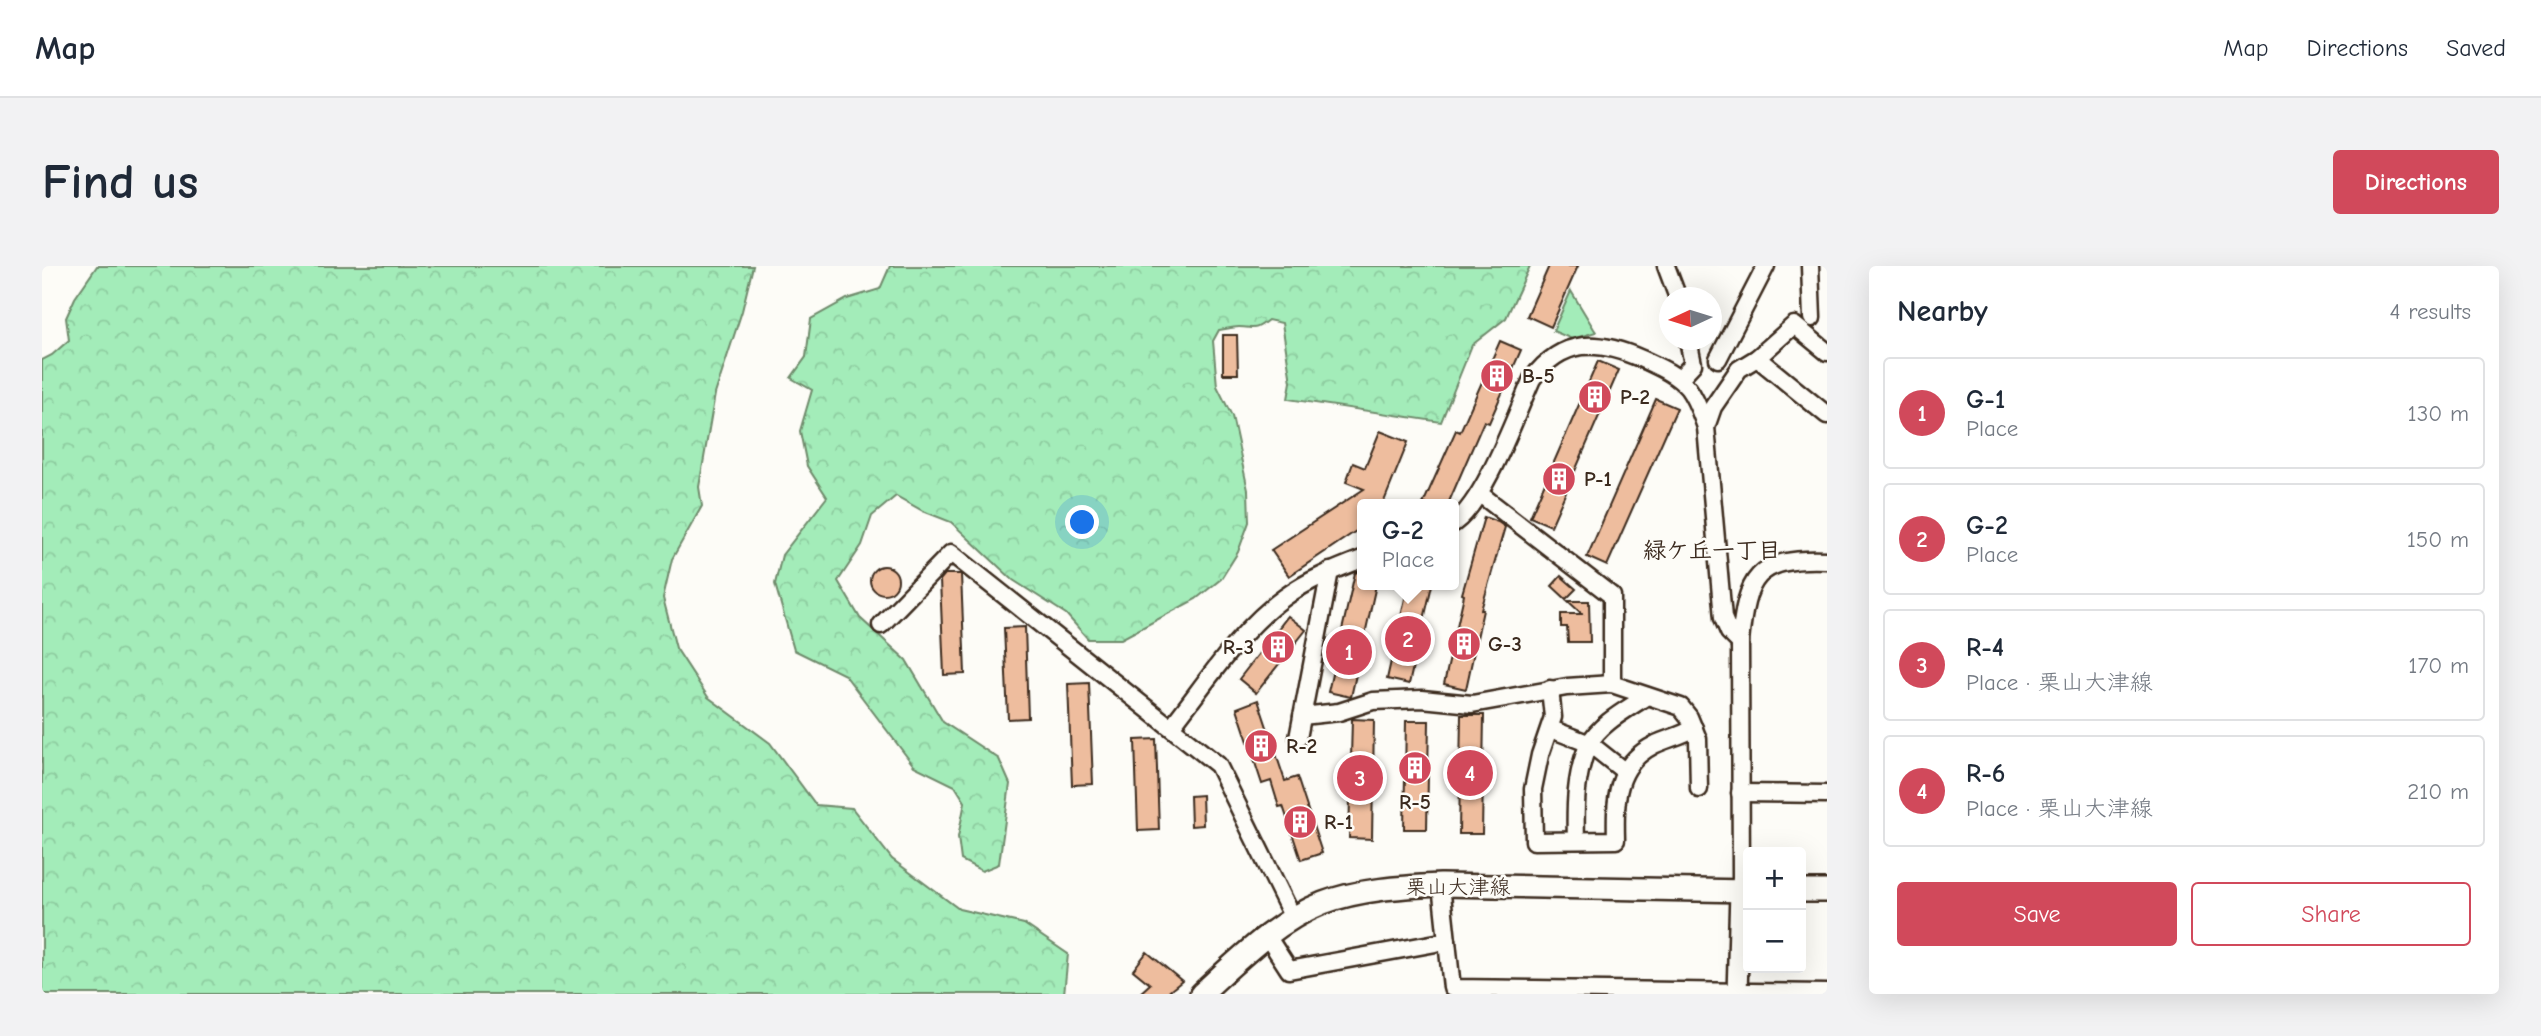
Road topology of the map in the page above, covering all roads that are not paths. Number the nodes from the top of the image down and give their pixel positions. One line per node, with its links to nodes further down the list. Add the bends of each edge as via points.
1 (1666, 266): 4 (street)
2 (1766, 266): 10 (street)
3 (1810, 266): 5 (street)
4 (1674, 287)
5 (1819, 317): 6 (street)
6 (1794, 326): 8 (street); 9 (street)
7 (1690, 350): 11 (street, via 1693,364)
8 (1827, 352)
9 (1758, 358): 12 (street); 13 (street, via 1739,369 1713,407)
10 (1718, 359)
11 (1679, 379): 13 (street, via 1696,401); 14 (street, via 1621,349 1600,344 1560,354 1532,379)
12 (1827, 415)
13 (1706, 427): 20 (street, via 1723,618)
14 (1480, 494): 15 (street); 21 (street, via 1612,596)
15 (1459, 519)
16 (1827, 560): 20 (street, via 1793,559 1763,572 1743,606)
17 (1357, 561): 18 (street)
18 (1330, 571): 24 (street); 25 (street, via 1275,605 1242,638)
19 (881, 625): 25 (street, via 951,553)
20 (1740, 643): 32 (street)
21 (1612, 684): 22 (street); 23 (street)
22 (1550, 690): 24 (street, via 1472,704 1373,701 1339,712); 27 (street)
23 (1647, 696): 26 (street, via 1681,708); 29 (street, via 1614,718)
24 (1302, 716): 28 (street)
25 (1171, 727): 41 (street, via 1218,765)
26 (1695, 728): 30 (street, via 1651,746); 31 (street)
27 (1551, 729): 29 (street); 34 (street, via 1533,789 1534,841)
28 (1298, 738)
29 (1590, 744): 30 (street); 34 (street, via 1578,782)
30 (1624, 771): 34 (street, via 1618,786 1616,840)
31 (1699, 789)
32 (1740, 793): 33 (street); 35 (street)
33 (1827, 794)
34 (1576, 840)
35 (1743, 866)
36 (1441, 885): 37 (main road, 栗山大津線); 41 (main road, 栗山大津線, via 1352,895); 43 (street)
37 (1743, 891)
38 (1806, 891): 39 (main road)
39 (1827, 891)
40 (1743, 904): 47 (street)
41 (1293, 918): 42 (main road, 栗山大津線)
42 (1267, 936): 43 (street, via 1289,970); 49 (main road, 栗山大津線)
43 (1447, 941): 44 (street)
44 (1453, 991): 45 (street)
45 (1551, 992): 46 (street)
46 (1636, 992): 47 (street)
47 (1736, 993): 48 (street)
48 (1827, 993)
49 (1201, 994)

